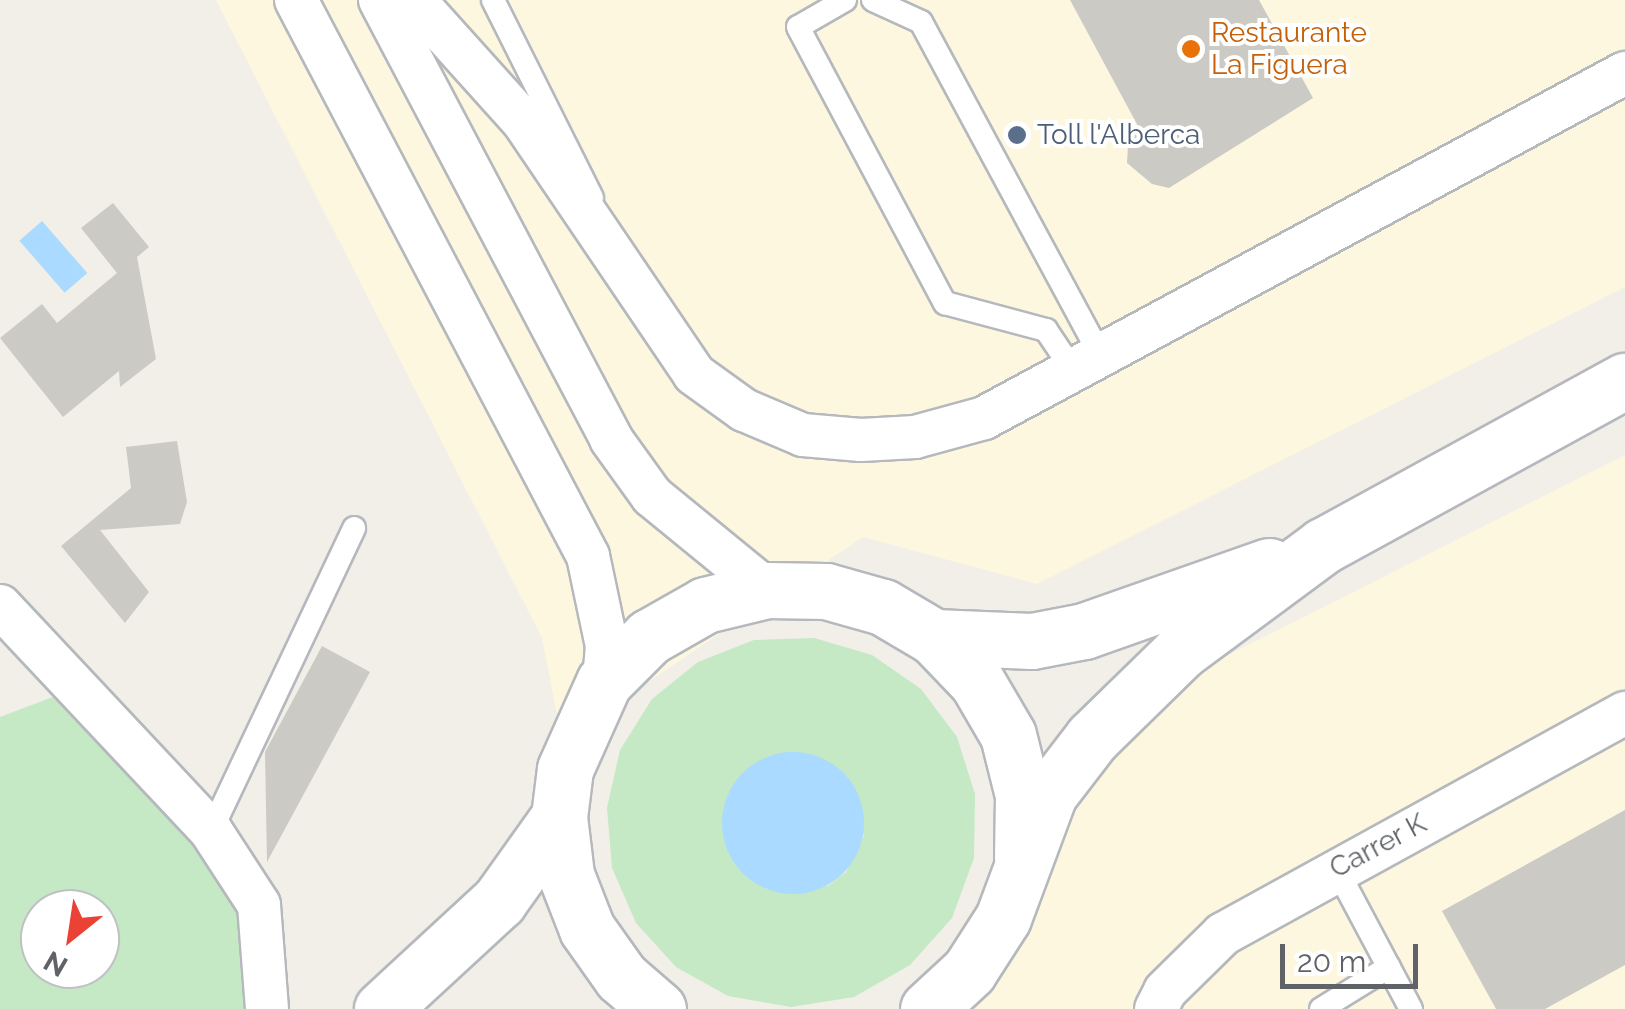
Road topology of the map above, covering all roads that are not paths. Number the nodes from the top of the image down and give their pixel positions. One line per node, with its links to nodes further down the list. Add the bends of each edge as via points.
1 (296, 0): 16 (street, via 588,556 607,646)
2 (380, 0): 13 (street, via 611,439 652,496)
3 (414, 0): 8 (street, via 523,121)
4 (493, 0): 8 (lane, via 585,177)
5 (845, 0): 9 (lane, via 798,27 945,302 1046,330)
6 (873, 0): 9 (lane, via 921,22)
7 (1625, 73): 9 (street)
8 (605, 239): 9 (street, via 653,321 694,374 744,410 803,435 915,437 984,418)
9 (1087, 362)
10 (1625, 381): 12 (main road)
11 (354, 528): 19 (lane)
12 (1323, 546): 15 (main road, via 1084,632 1032,641); 20 (main road, via 1181,651 1092,738 1048,794)
13 (767, 590): 15 (main road, via 826,591 883,607); 16 (main road, via 705,605 649,636)
14 (0, 606): 19 (street)
15 (934, 637): 20 (main road, via 977,682 1008,735 1023,796)
16 (604, 682): 18 (main road, via 565,769)
17 (1625, 713): 21 (street, Carrer K)
18 (560, 816): 25 (main road, via 499,902); 26 (main road, via 566,874 586,929 621,977)
19 (211, 832): 24 (street, via 259,904)
20 (1022, 858): 23 (main road, via 1003,918)
21 (1336, 868): 22 (lane); 28 (street, Carrer K, via 1223,934 1165,991)
22 (1389, 968): 29 (lane); 30 (lane)
23 (967, 990): 27 (main road)
24 (267, 1009)
25 (382, 1009)
26 (658, 1009)
27 (928, 1009)
28 (1156, 1009)
29 (1320, 1009)
30 (1412, 1009)

